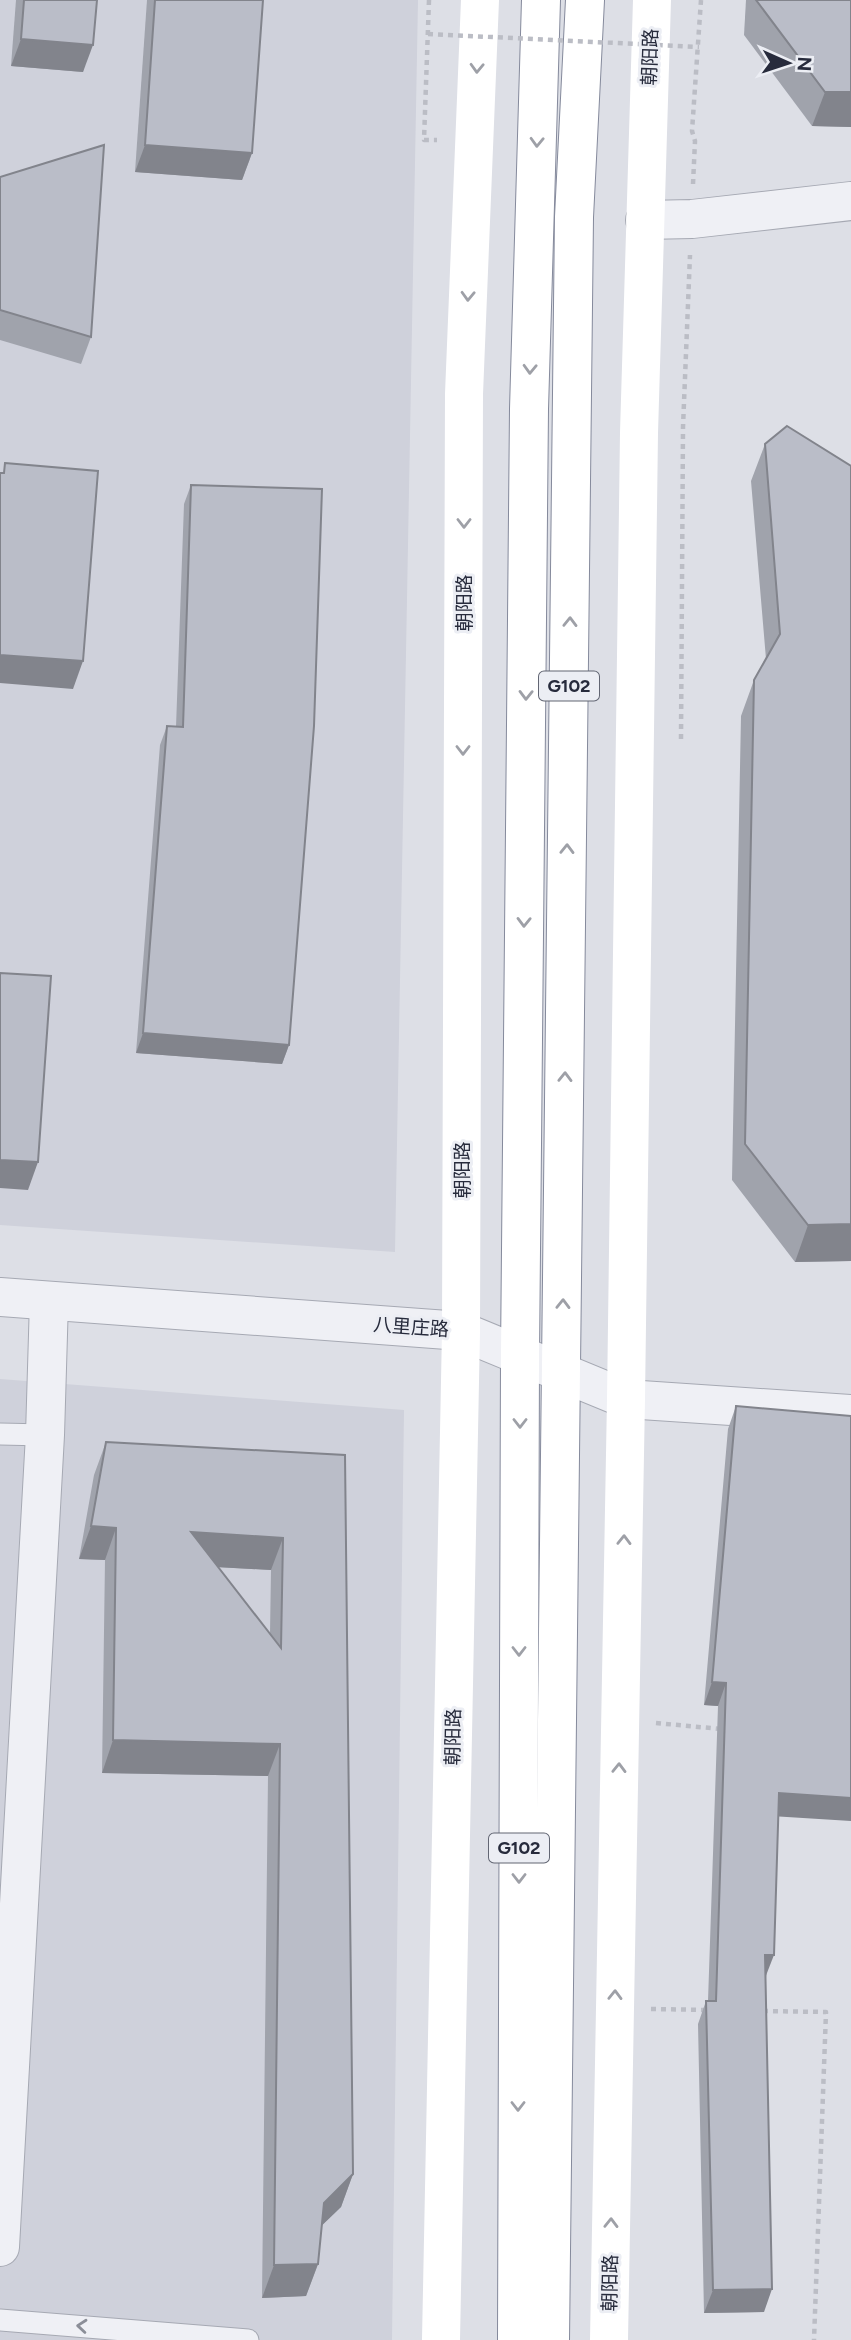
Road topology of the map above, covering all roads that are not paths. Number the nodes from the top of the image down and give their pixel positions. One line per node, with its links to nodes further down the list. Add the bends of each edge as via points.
1 (480, 0): 9 (main road, 朝阳路, one-way to 9, via 464,394)
2 (541, 0): 10 (main road, G102, one-way to 10, via 528,409)
3 (584, 0): 11 (main road, G102, one-way to 3, via 574,217)
4 (652, 0): 6 (main road, 朝阳路)
5 (851, 201): 6 (street)
6 (645, 220): 12 (main road, 朝阳路)
7 (0, 1297): 8 (street, 八里庄路)
8 (49, 1301): 9 (street, 八里庄路); 15 (street)
9 (461, 1331): 10 (street, 八里庄路); 19 (main road, 朝阳路)
10 (520, 1355): 11 (street, 八里庄路); 20 (main road, G102, one-way to 20)
11 (562, 1372): 12 (street, 八里庄路); 21 (main road, G102)
12 (626, 1399): 13 (street, 八里庄路); 22 (main road, 朝阳路, one-way to 12)
13 (851, 1414)
14 (0, 1434): 15 (lane)
15 (45, 1435): 16 (street)
16 (0, 2247)
17 (0, 2320): 18 (lane, one-way to 17)
18 (248, 2340)
19 (441, 2340)
20 (517, 2340)
21 (550, 2340)
22 (609, 2340)

